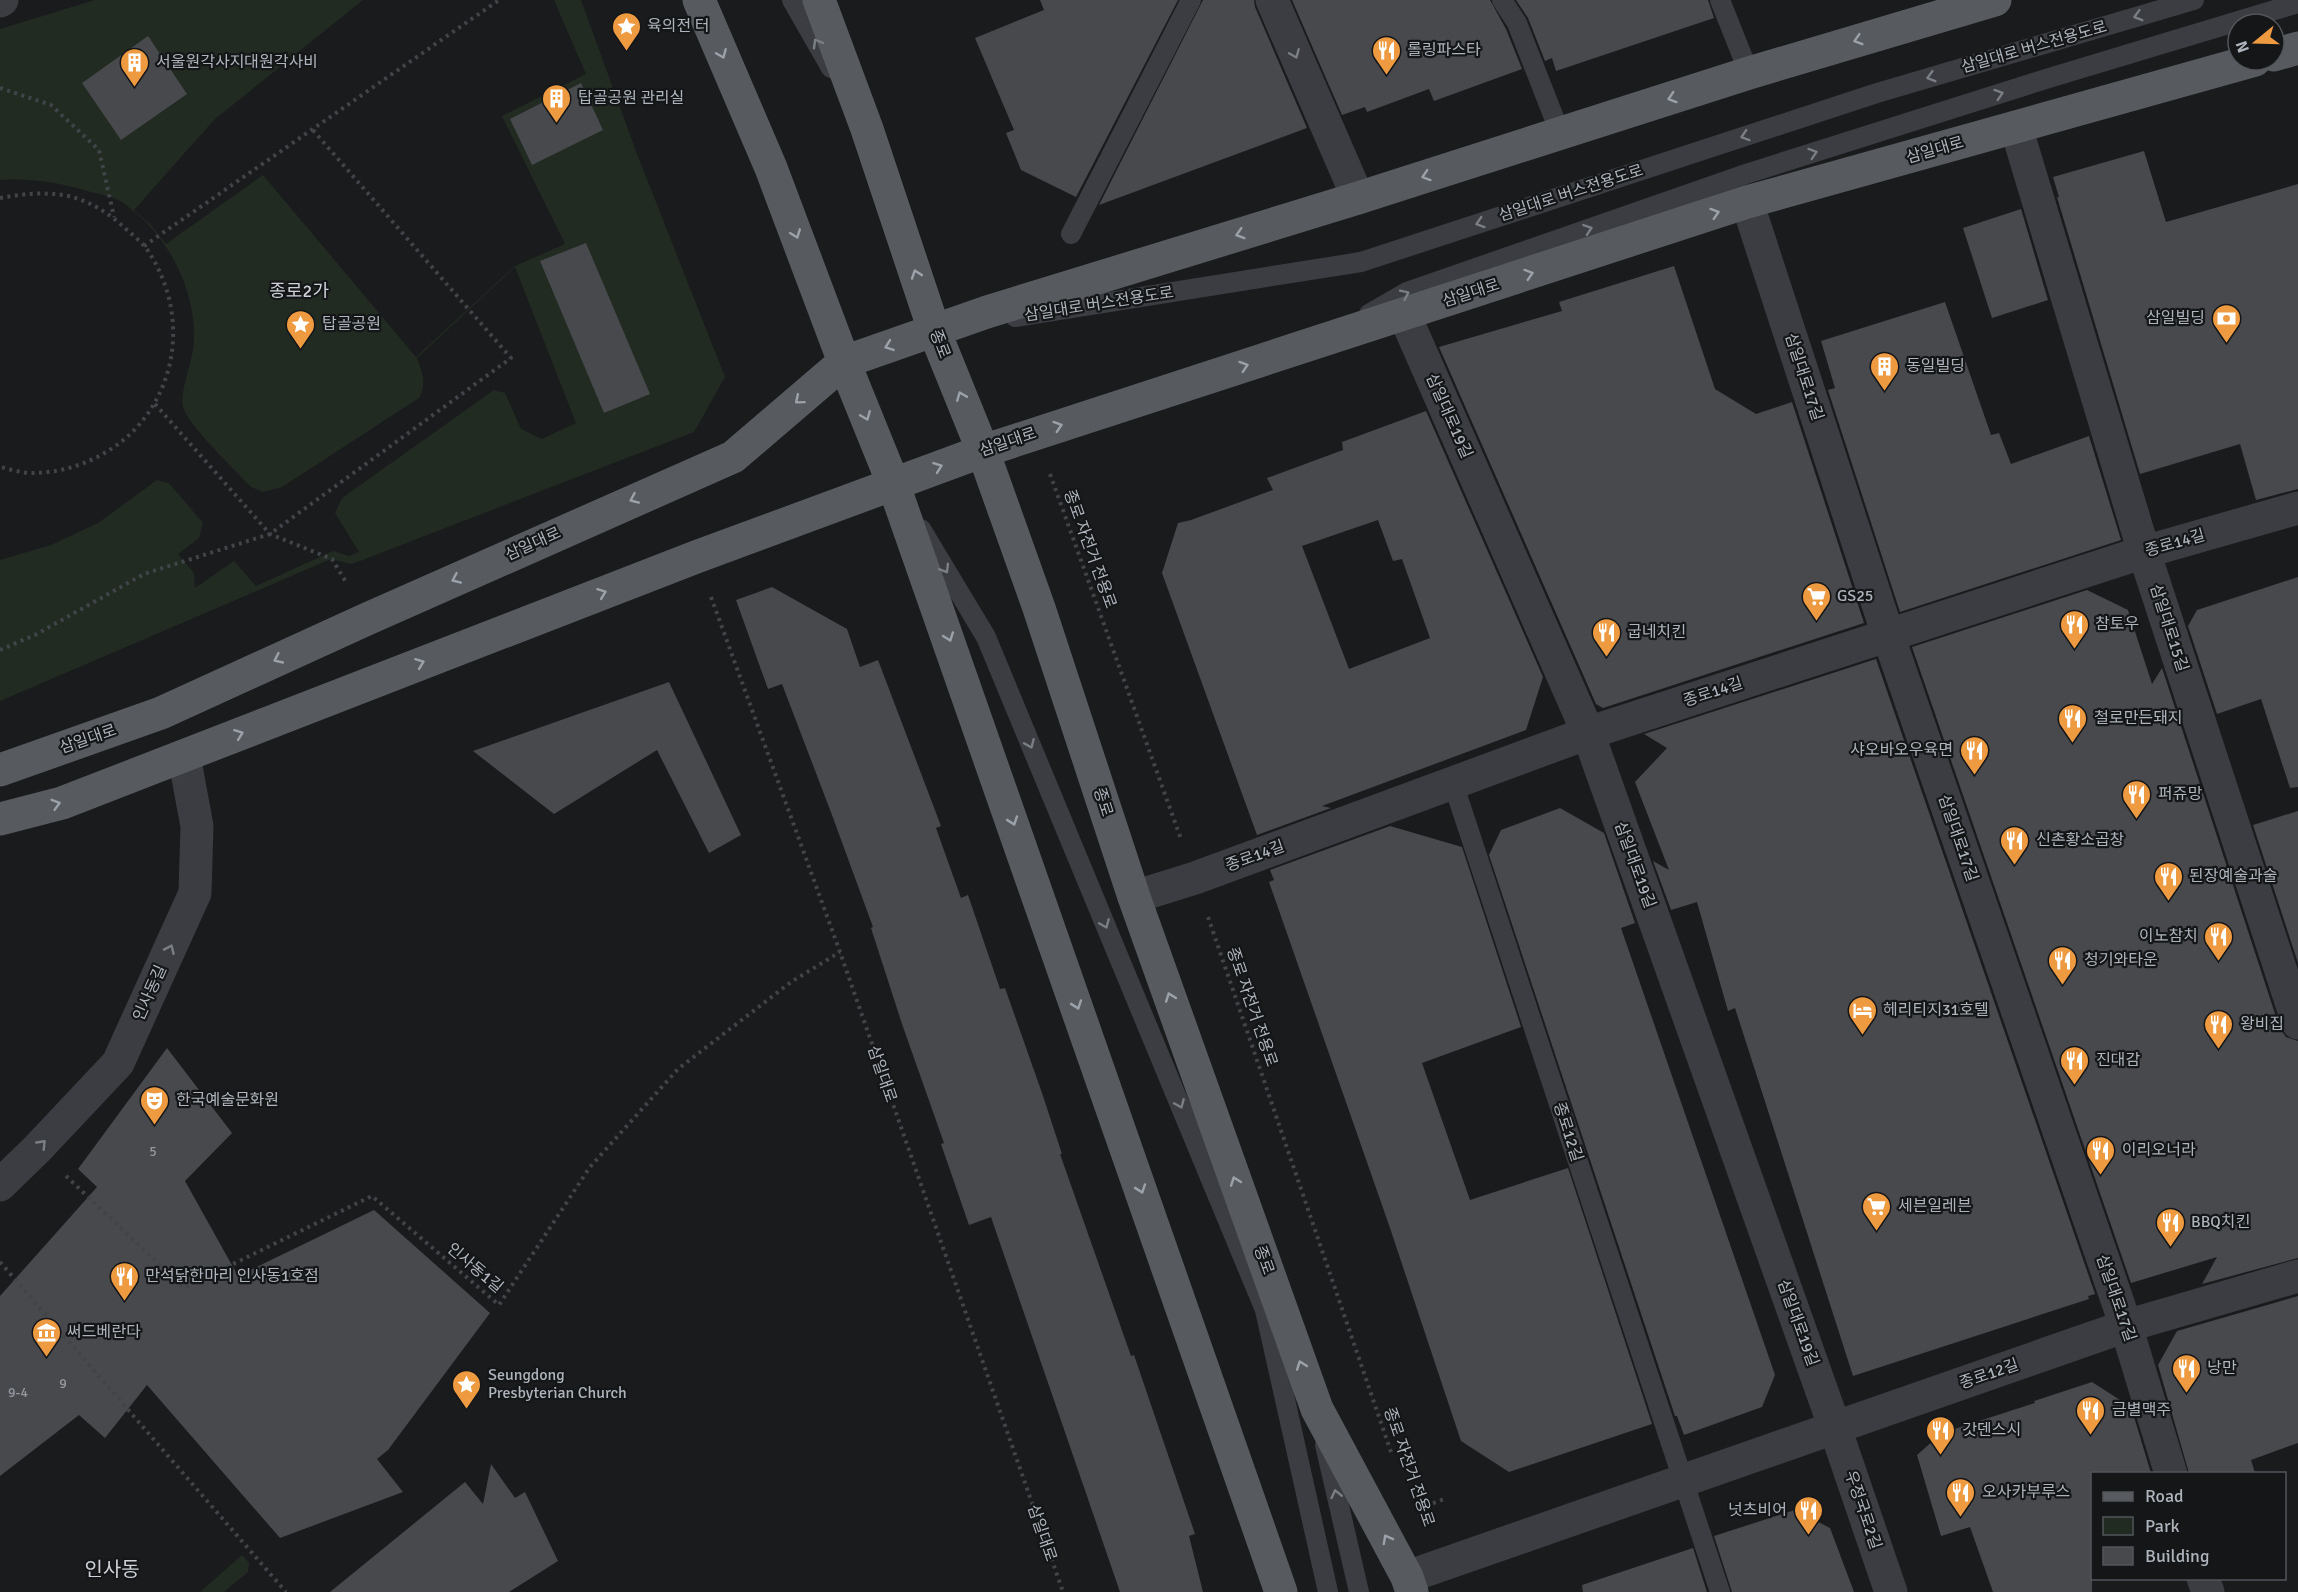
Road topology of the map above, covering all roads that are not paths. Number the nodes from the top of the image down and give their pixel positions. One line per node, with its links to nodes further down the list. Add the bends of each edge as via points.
1 (699, 0): 22 (main road, one-way to 22, via 771,168)
2 (792, 0): 14 (lane, one-way to 2)
3 (819, 0): 14 (main road, 종로)
4 (1191, 0): 18 (lane)
5 (1272, 0): 16 (street, one-way to 16)
6 (1502, 0): 15 (lane, via 1517,23)
7 (1720, 0): 12 (lane)
8 (1995, 0): 12 (main road, 삼일대로, one-way to 12)
9 (2194, 0): 20 (lane, 삼일대로 버스전용도로, one-way to 20, via 1877,93 1361,262)
10 (2298, 3): 21 (lane, one-way to 10, via 1407,292 1749,173)
11 (2226, 68): 13 (main road, 삼일대로)
12 (1749, 73): 15 (main road, 삼일대로, one-way to 15)
13 (2016, 127): 17 (main road, 삼일대로); 26 (street, 삼일대로15길)
14 (867, 129): 20 (main road, 종로, one-way to 14)
15 (1560, 134): 16 (main road, 삼일대로, one-way to 16)
16 (1358, 198): 20 (main road, 삼일대로, one-way to 20)
17 (1747, 202): 19 (main road, 삼일대로, one-way to 17); 27 (street, 삼일대로17길)
18 (1071, 234)
19 (1404, 314): 21 (main road, 삼일대로); 28 (street, 삼일대로19길)
20 (934, 330): 22 (main road, 삼일대로, one-way to 22); 23 (main road, 종로, one-way to 20)
21 (1317, 342): 23 (main road, 삼일대로, one-way to 21)
22 (844, 362): 24 (main road, one-way to 24); 30 (main road, 삼일대로, one-way to 30, via 733,456 161,713)
23 (983, 451): 24 (main road, 삼일대로, one-way to 23); 33 (main road, 종로)
24 (893, 483): 29 (main road, 삼일대로, one-way to 24); 43 (main road, one-way to 43); 44 (lane, one-way to 44, via 986,637 1265,1310)
25 (2298, 508): 26 (street, 종로14길)
26 (2144, 552): 27 (street, 종로14길); 34 (street, 삼일대로15길)
27 (1888, 635): 28 (street, 종로14길); 37 (street, 삼일대로17길)
28 (1588, 733): 31 (street, 종로14길); 39 (street, 삼일대로19길)
29 (184, 756): 32 (main road, 삼일대로, one-way to 29, via 62,803); 35 (street, 인사동길, one-way to 29, via 118,1064 195,893 197,826)
30 (0, 770)
31 (1453, 783): 33 (street, 종로14길); 41 (lane, 종로12길)
32 (0, 819)
33 (1134, 897): 38 (main road, 종로, one-way to 33)
34 (2298, 1023)
35 (0, 1185)
36 (2298, 1276): 37 (street, 종로12길)
37 (2126, 1326): 39 (street, 종로12길); 40 (street, 삼일대로17길)
38 (1317, 1409): 42 (main road, 종로, one-way to 38); 45 (lane, one-way to 38)
39 (1835, 1428): 41 (street, 종로12길); 47 (street, 우정국로2길)
40 (2171, 1472)
41 (1683, 1481): 42 (street, 종로12길); 46 (lane, 종로12길)
42 (1409, 1584)
43 (1281, 1592)
44 (1328, 1592)
45 (1359, 1592)
46 (1720, 1592)
47 (1891, 1592)

